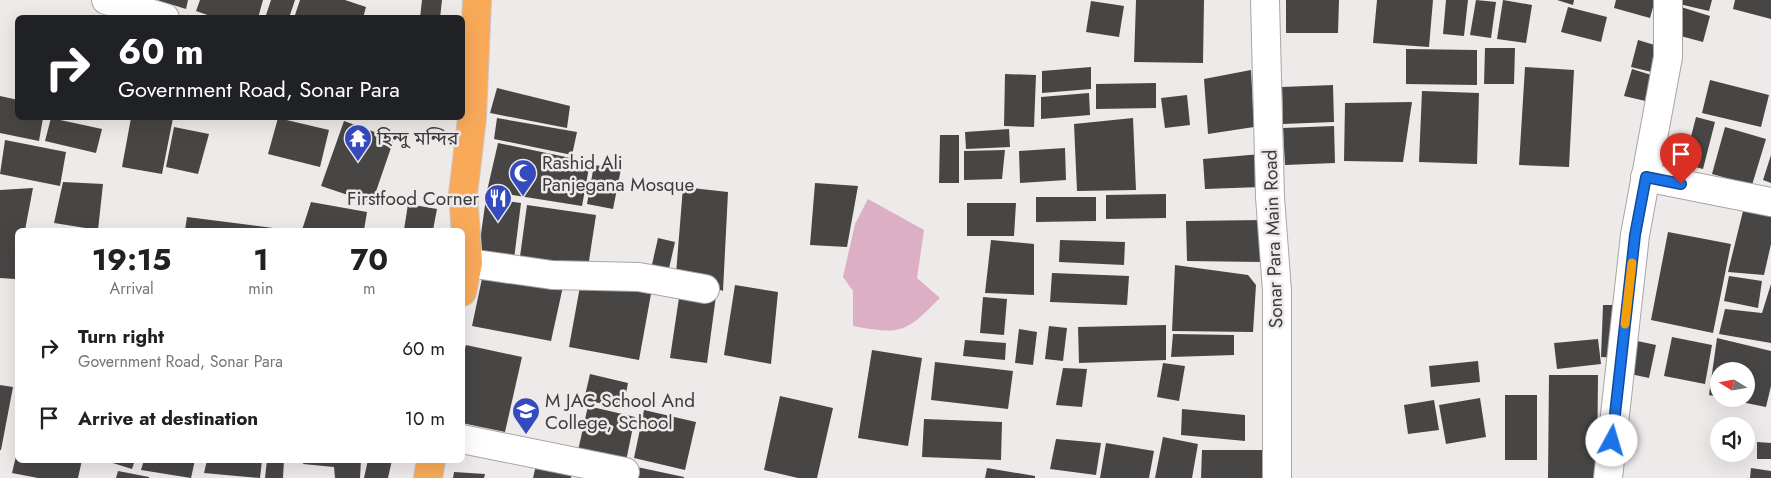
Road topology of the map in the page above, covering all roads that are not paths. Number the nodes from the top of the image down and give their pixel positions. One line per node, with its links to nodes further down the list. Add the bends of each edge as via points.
1 (106, 0): 5 (street)
2 (477, 0): 6 (highway)
3 (1265, 0): 16 (street, Sonar Para Main Road, via 1270,197 1277,291)
4 (1668, 0): 7 (street, via 1668,58)
5 (155, 15)
6 (467, 116): 9 (highway, via 463,194)
7 (1646, 177): 8 (street); 17 (street, via 1635,235)
8 (1771, 202)
9 (468, 263): 10 (highway); 11 (street, via 552,275 640,277)
10 (465, 278)
11 (705, 289)
12 (465, 439): 14 (street)
13 (430, 463): 15 (highway)
14 (625, 472)
15 (428, 478)
16 (1277, 478)
17 (1608, 478)

